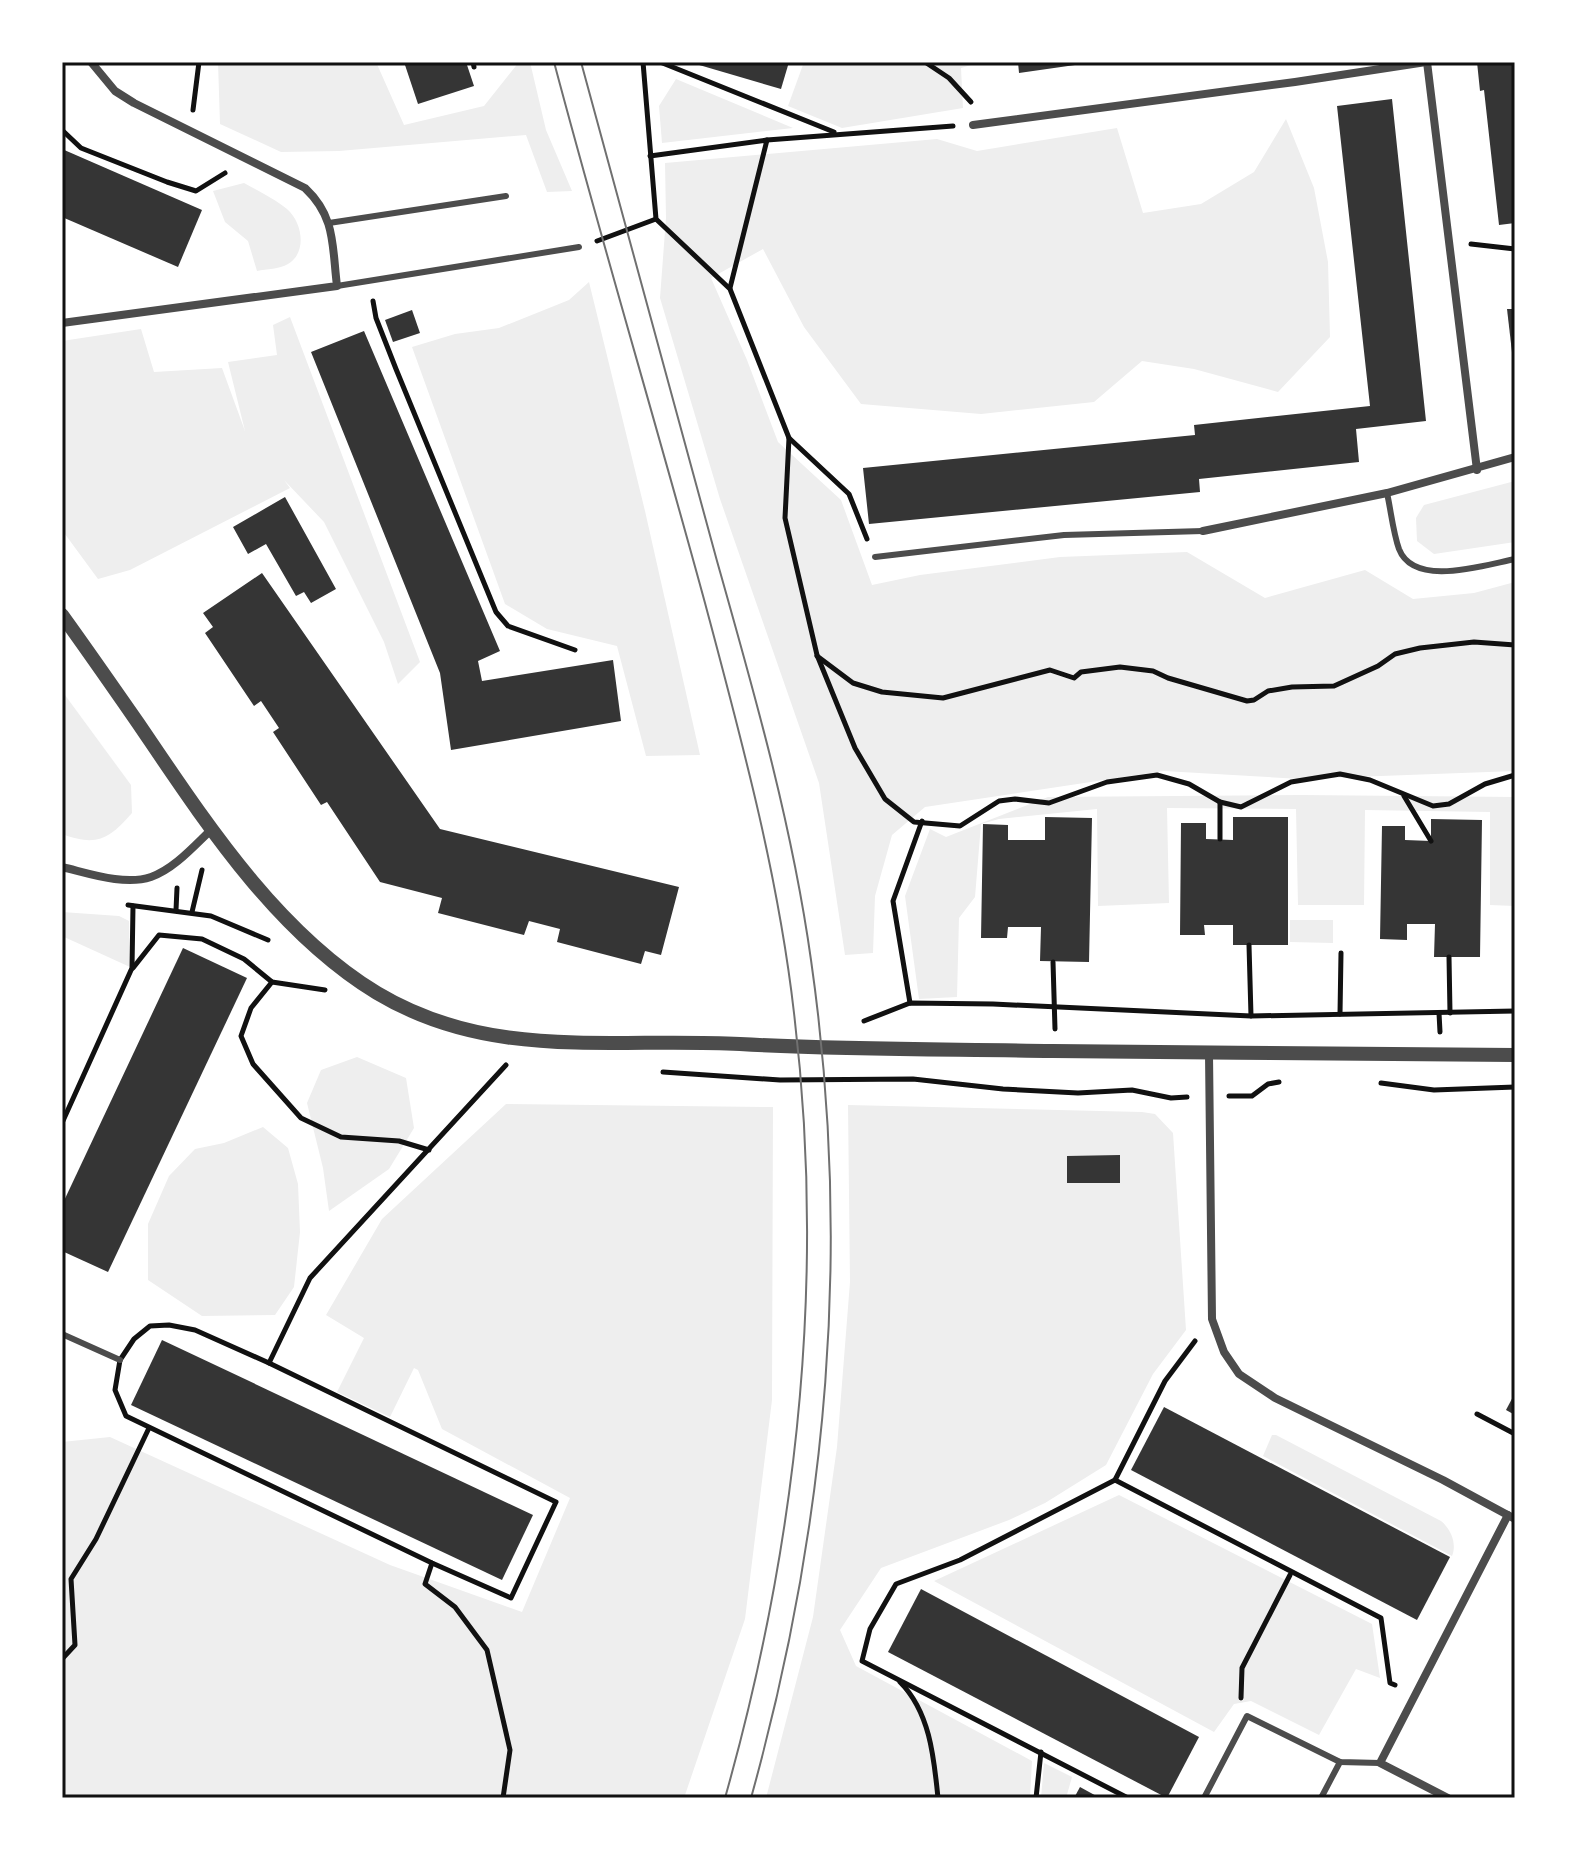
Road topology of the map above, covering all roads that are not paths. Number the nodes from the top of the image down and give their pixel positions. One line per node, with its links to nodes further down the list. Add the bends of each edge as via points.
1 (91, 62): 5 (street, via 115,91 134,103 305,188)
2 (1427, 62): 3 (street); 10 (street)
3 (973, 125)
4 (506, 196): 5 (lane)
5 (329, 223): 7 (street)
6 (579, 247): 7 (lane)
7 (337, 286): 8 (street)
8 (62, 323)
9 (1515, 457): 10 (street)
10 (1477, 470): 11 (street)
11 (1387, 493): 12 (street); 14 (lane, via 1400,551 1412,565 1449,571)
12 (1203, 531): 13 (lane, via 1064,535)
13 (875, 557)
14 (1515, 559)
15 (62, 615): 16 (street)
16 (211, 830): 17 (street, via 179,860 150,877 122,879); 18 (street, via 274,904 353,976 428,1018 490,1036 558,1043)
17 (62, 867)
18 (1209, 1054): 19 (street); 22 (street, via 1212,1319 1224,1352 1239,1374 1275,1398)
19 (1515, 1055)
20 (62, 1334): 21 (lane)
21 (120, 1360)
22 (1511, 1517): 24 (street)
23 (1340, 1762): 24 (lane); 25 (lane, via 1247,1716); 26 (lane)
24 (1380, 1763): 27 (street)
25 (1204, 1798)
26 (1321, 1798)
27 (1448, 1798)

